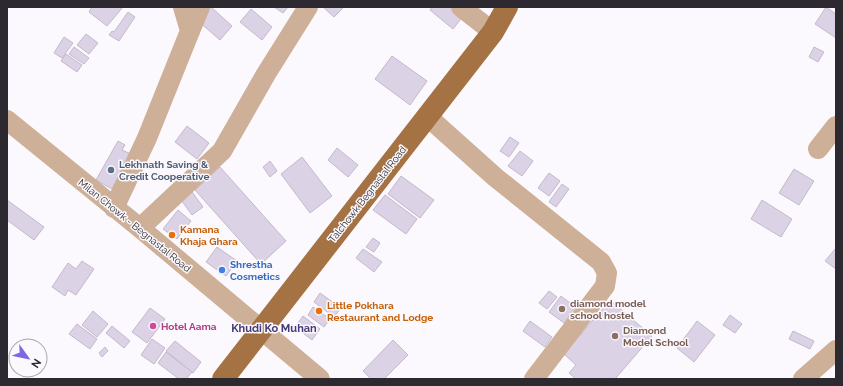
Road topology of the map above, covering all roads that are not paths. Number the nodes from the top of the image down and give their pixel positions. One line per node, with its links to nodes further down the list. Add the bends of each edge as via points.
1 (183, 7): 6 (street)
2 (200, 7): 6 (street)
3 (308, 7): 13 (street, via 222,151)
4 (461, 7): 7 (street)
5 (507, 7): 7 (main road, Talchowk Begnastal Road)
6 (190, 31): 12 (street, via 147,138)
7 (493, 32): 8 (main road, Talchowk Begnastal Road)
8 (428, 117): 14 (main road, Talchowk Begnastal Road); 18 (street, via 495,177 600,262 607,273 604,286)
9 (7, 120): 12 (street, Milan Chowk - Begnastal Road)
10 (836, 126): 11 (street)
11 (818, 149)
12 (114, 208): 13 (street, Milan Chowk - Begnastal Road)
13 (140, 228): 14 (street, Milan Chowk - Begnastal Road)
14 (261, 331): 16 (main road, Talchowk Begnastal Road); 17 (street, Milan Chowk - Begnastal Road)
15 (836, 350): 19 (street)
16 (223, 379)
17 (320, 379)
18 (534, 379)
19 (803, 379)

